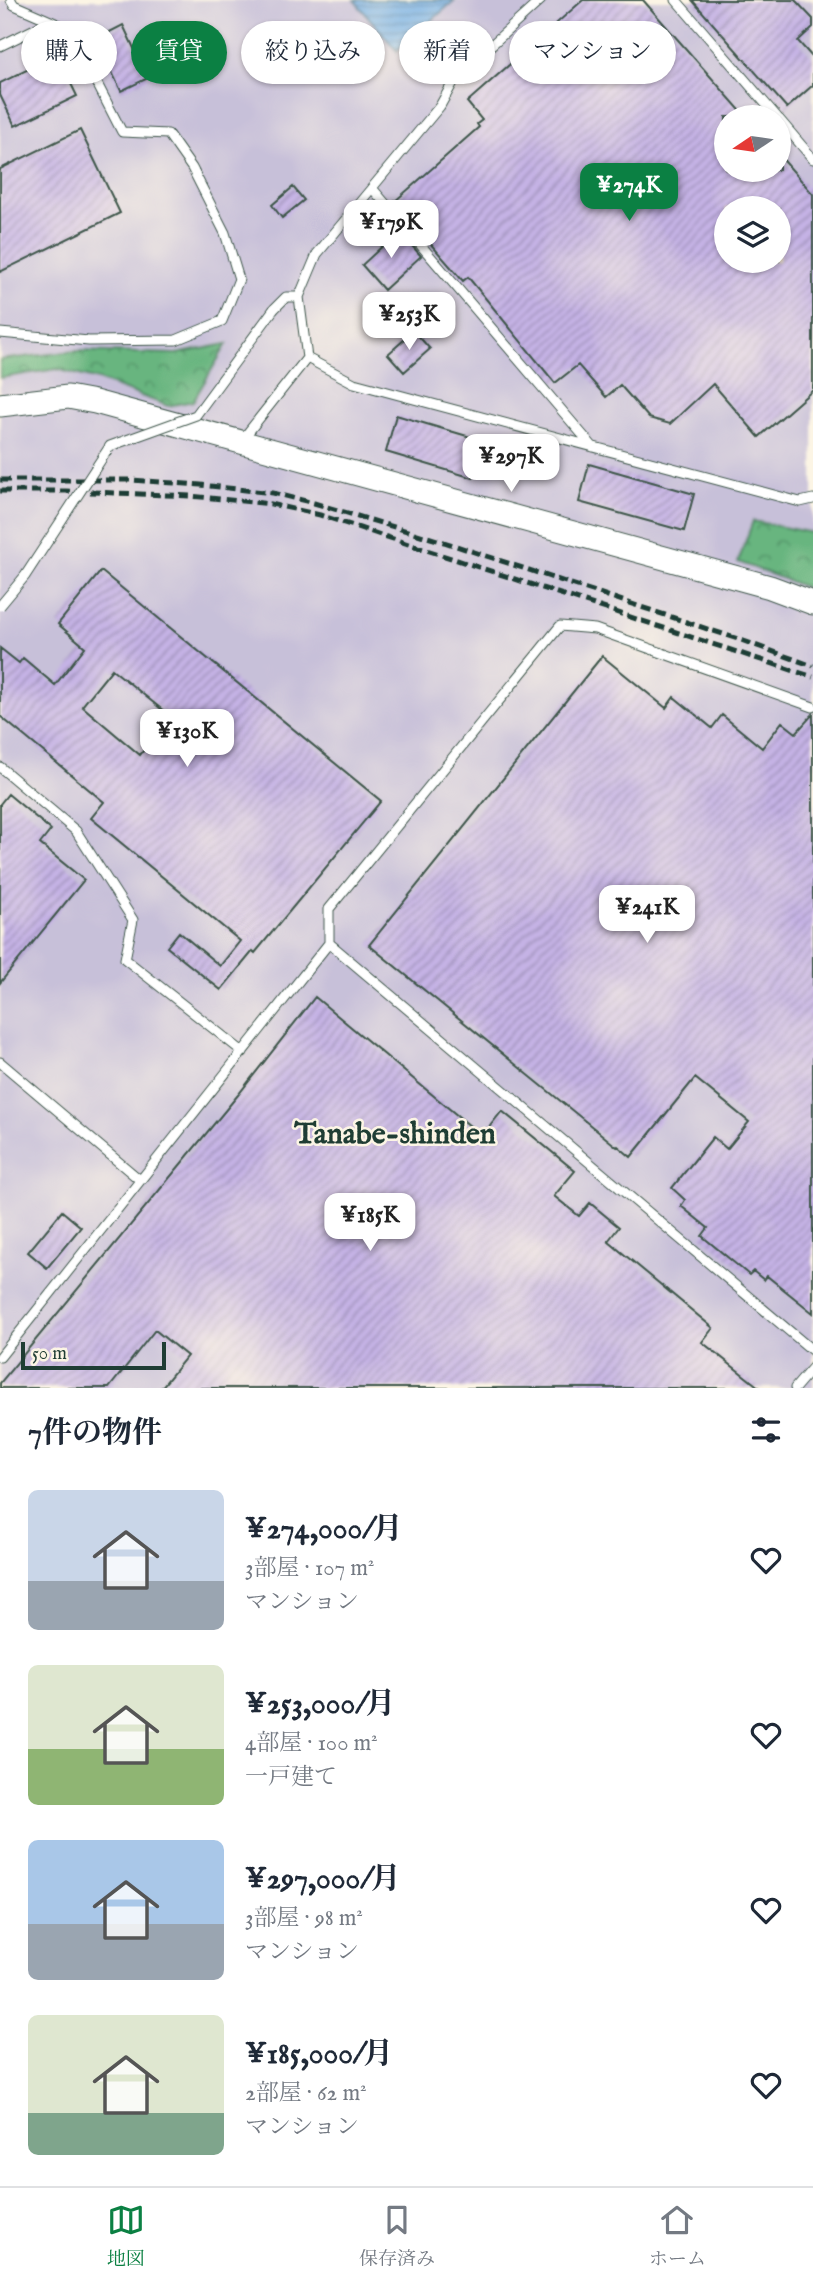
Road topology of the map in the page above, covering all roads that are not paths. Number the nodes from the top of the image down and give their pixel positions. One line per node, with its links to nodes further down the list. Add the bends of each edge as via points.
1 (11, 0): 4 (lane)
2 (541, 0): 11 (lane, via 456,77 440,106)
3 (676, 0): 8 (lane)
4 (51, 21)
5 (21, 36): 6 (lane)
6 (0, 46)
7 (97, 84): 13 (lane, via 121,132 168,134 192,168 225,233 239,279 222,321 176,340 89,341)
8 (767, 105)
9 (791, 133): 10 (lane)
10 (813, 159)
11 (372, 188): 12 (lane, via 317,254); 17 (lane)
12 (299, 297): 14 (lane); 20 (lane, bridge, via 286,297 274,309 196,415 110,446 25,576)
13 (0, 332)
14 (307, 358): 16 (lane); 17 (lane, via 354,383)
15 (0, 405): 16 (street, via 68,397)
16 (241, 442): 19 (street, via 771,587)
17 (593, 447): 18 (lane, via 800,502)
18 (813, 499)
19 (813, 603)
20 (0, 606)
21 (813, 707): 23 (lane, via 595,629 560,626 329,909)
22 (0, 766): 24 (lane, via 76,831 133,920 125,959)
23 (329, 943): 24 (lane); 27 (lane)
24 (243, 1052): 26 (lane)
25 (0, 1062): 26 (lane)
26 (141, 1180): 28 (lane)
27 (813, 1351)
28 (0, 1357)
29 (813, 1367): 30 (lane)
30 (795, 1388)

